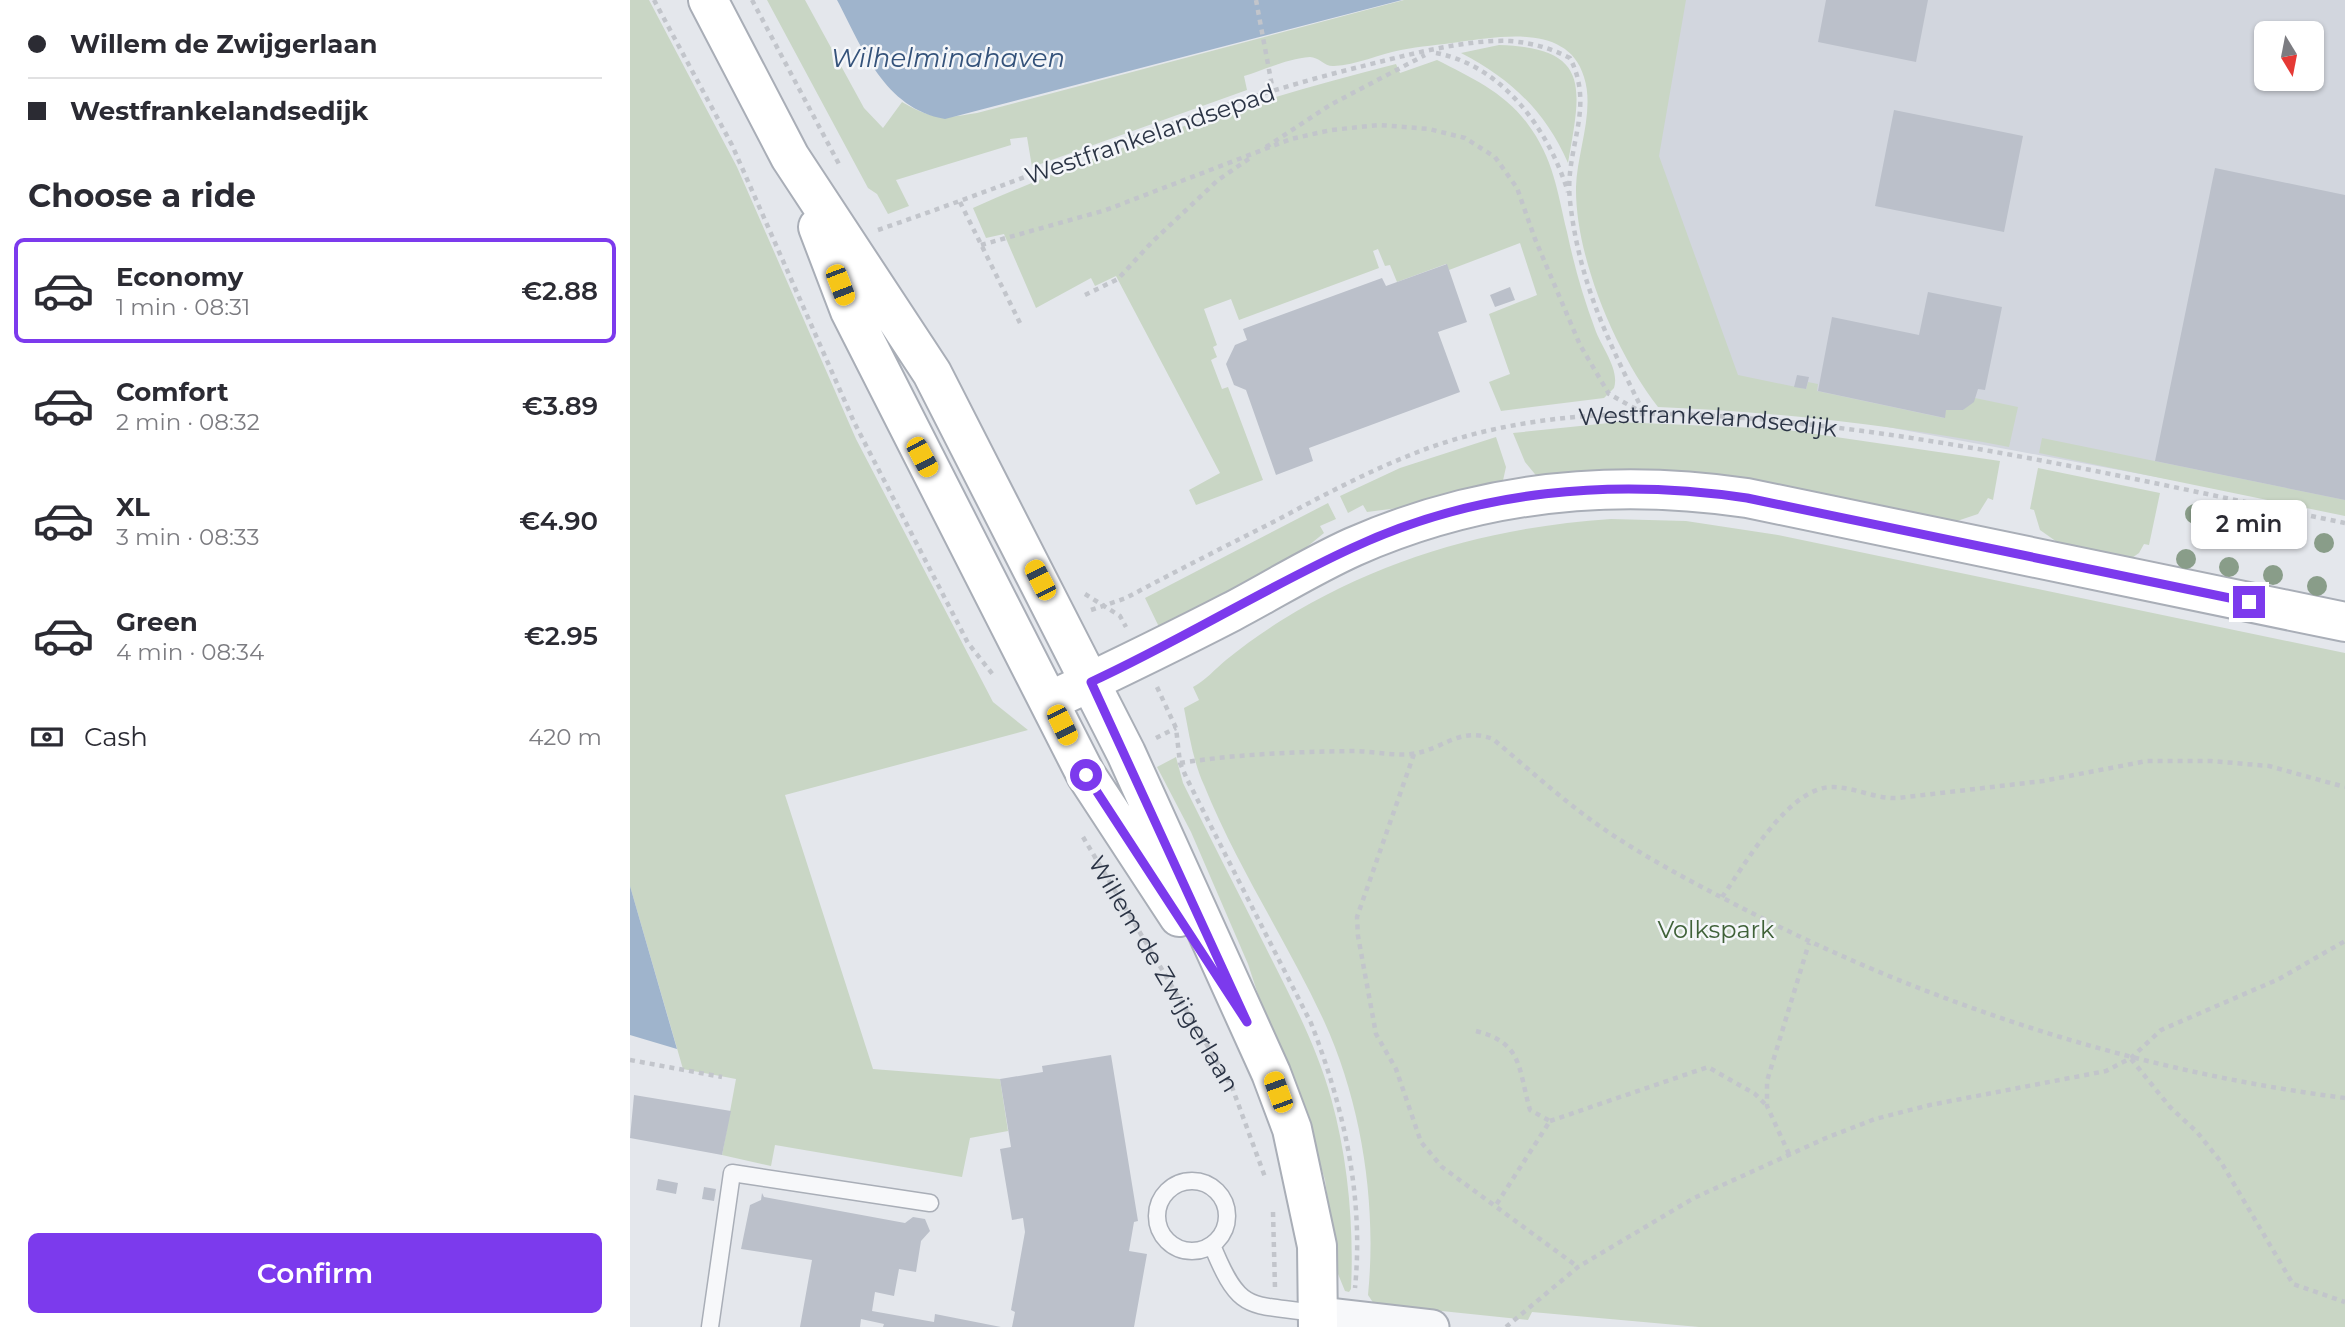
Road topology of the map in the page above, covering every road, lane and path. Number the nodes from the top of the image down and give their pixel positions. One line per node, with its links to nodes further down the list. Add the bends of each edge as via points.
1 (654, 0): 19 (path, via 732,145 854,422 968,643 988,664)
2 (708, 0): 13 (street, via 790,157 850,311)
3 (1256, 0): 5 (path)
4 (1431, 52): 5 (path, Westfrankelandsepad); 6 (path, via 1330,105); 7 (path, Westfrankelandsepad, via 1451,56 1509,92 1535,121 1558,160); 7 (path, Westfrankelandsepad, via 1508,41 1545,45 1570,58 1582,86 1582,105)
5 (1273, 91): 8 (path, Westfrankelandsepad, via 1207,109)
6 (1256, 153): 10 (path, via 1106,209); 11 (path, via 1218,180 1118,279); 14 (path, via 1291,139 1380,125 1465,138 1495,156 1517,188 1556,291 1592,365 1609,394)
7 (1569, 196): 14 (path, Westfrankelandsepad, via 1575,239 1599,321)
8 (960, 202): 9 (path, Westfrankelandsepad); 10 (path)
9 (874, 231)
10 (981, 245): 12 (path)
11 (1085, 295)
12 (1022, 327)
13 (913, 381): 18 (street); 20 (street)
14 (1644, 413): 15 (path, Westfrankelandsedijk, via 1808,423 1930,439); 16 (path, Westfrankelandsedijk, via 1555,418 1442,443 1347,483)
15 (2345, 523)
16 (1103, 606)
17 (2345, 622): 18 (street, via 1747,498 1678,489 1605,488 1497,501 1353,548)
18 (1091, 682): 20 (street); 29 (street, Willem de Zwijgerlaan)
19 (1000, 686)
20 (1050, 701): 29 (street, Willem de Zwijgerlaan, via 1086,775)
21 (1176, 728): 23 (path)
22 (1414, 754): 23 (path, via 1290,752); 26 (path, via 1463,734 1493,739 1591,820); 40 (path, via 1357,917 1368,998 1376,1034 1396,1069 1421,1142 1442,1167)
23 (1180, 763): 46 (path, via 1311,1023 1338,1101 1357,1235)
24 (2345, 788): 26 (path, via 2269,766 2211,761 2147,761 2043,781 1889,799 1833,787 1810,792 1793,803)
25 (1077, 827): 38 (path, Willem de Zwijgerlaan, via 1232,1087)
26 (1721, 898): 28 (path)
27 (2345, 941): 31 (path, via 2279,979 2161,1030)
28 (1809, 943): 31 (path, via 1983,1013); 35 (path, via 1769,1071)
29 (1247, 1022): 46 (street, Willem de Zwijgerlaan, via 1292,1129)
30 (1476, 1031): 36 (path, via 1498,1036 1517,1057 1530,1110)
31 (2131, 1058): 34 (path, via 2253,1087); 37 (path, via 2106,1071 1875,1119); 44 (path, via 2221,1162 2293,1284)
32 (630, 1060): 33 (path)
33 (722, 1077)
34 (2345, 1098)
35 (1767, 1105): 36 (path, via 1708,1067); 37 (path)
36 (1550, 1121): 40 (path)
37 (1789, 1154): 43 (path, via 1694,1198)
38 (1267, 1183)
39 (930, 1203): 47 (lane, via 732,1173)
40 (1496, 1205): 43 (path)
41 (1272, 1208): 45 (path)
42 (1212, 1245): 42 (lane, via 1186,1251 1163,1237 1157,1211 1171,1188 1197,1181 1221,1196 1227,1222); 45 (lane, via 1241,1299 1262,1308)
43 (1578, 1267): 49 (path)
44 (2345, 1302)
45 (1275, 1307): 46 (lane)
46 (1330, 1320): 48 (street)
47 (709, 1327)
48 (1432, 1327)
49 (1506, 1327)

